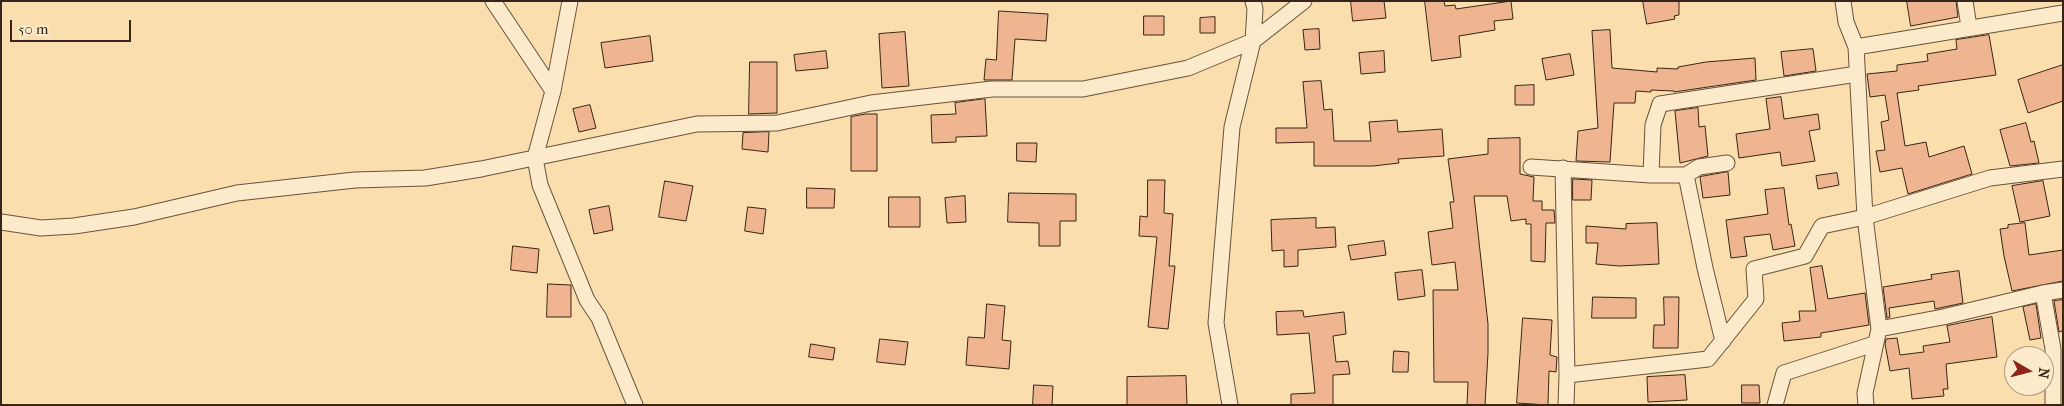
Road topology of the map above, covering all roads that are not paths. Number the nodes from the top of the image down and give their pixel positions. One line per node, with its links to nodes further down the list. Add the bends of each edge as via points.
1 (493, 1): 12 (street)
2 (570, 1): 12 (street)
3 (1253, 1): 9 (street)
4 (1304, 1): 9 (street)
5 (1843, 1): 10 (street, via 1846,22)
6 (1965, 1): 8 (street)
7 (2063, 12): 8 (street)
8 (1969, 27): 10 (street)
9 (1253, 41): 13 (street, via 1188,68 1083,89 992,89 871,103 777,123 697,124); 29 (street, via 1232,127 1216,323)
10 (1856, 47): 11 (street)
11 (1857, 74): 18 (street, via 1660,104 1653,124); 20 (street)
12 (552, 91): 13 (street)
13 (535, 158): 21 (street, via 425,178 355,180 237,193 134,217 74,226 40,228); 28 (street, via 540,185 586,300 599,318)
14 (1727, 163): 19 (street, via 1699,167)
15 (1530, 167): 16 (street)
16 (1563, 168): 18 (street); 27 (street)
17 (2063, 169): 20 (street, via 1990,178)
18 (1652, 175): 19 (street)
19 (1686, 175): 25 (street)
20 (1865, 217): 24 (street); 25 (street, via 1822,226 1805,256 1754,269 1756,299)
21 (1, 222)
22 (2063, 290): 23 (street)
23 (2043, 293): 24 (street); 33 (street, via 2053,349)
24 (1878, 329): 26 (street)
25 (1723, 341): 27 (street, via 1708,359)
26 (1874, 344): 31 (street, via 1784,373); 32 (street, via 1875,353 1865,393)
27 (1567, 375): 30 (street)
28 (634, 405)
29 (1230, 405)
30 (1566, 405)
31 (1775, 405)
32 (1866, 405)
33 (2053, 405)

